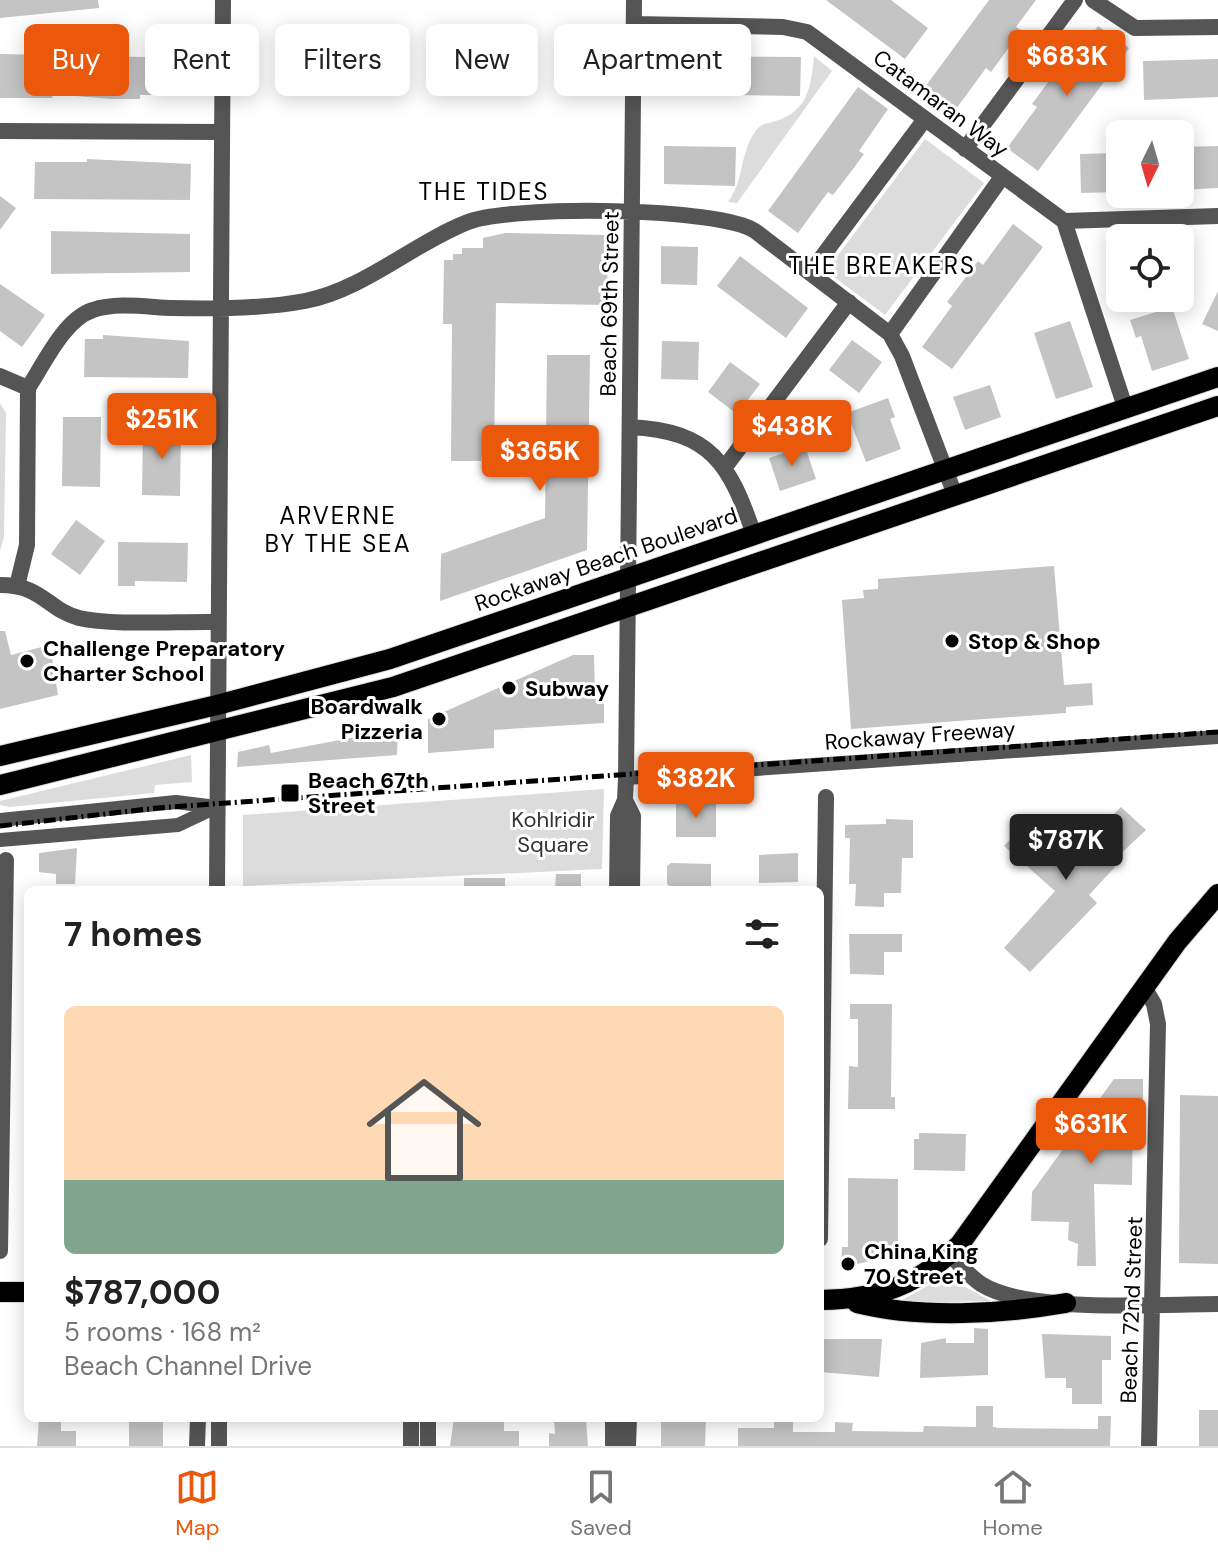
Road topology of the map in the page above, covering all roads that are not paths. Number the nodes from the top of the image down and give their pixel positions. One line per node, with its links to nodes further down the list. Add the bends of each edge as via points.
1 (223, 0): 11 (street)
2 (634, 0): 5 (street, Beach 69th Street)
3 (1075, 0): 12 (street)
4 (1093, 0): 6 (street, via 1135,28)
5 (634, 24)
6 (1218, 27)
7 (751, 28): 9 (street, Catamaran Way, via 802,30)
8 (633, 96): 14 (street, Beach 69th Street)
9 (925, 119): 12 (street, Catamaran Way); 17 (street)
10 (0, 131): 11 (street)
11 (222, 132): 19 (street)
12 (965, 149): 13 (street, Catamaran Way)
13 (1002, 177): 16 (street, Catamaran Way); 20 (street)
14 (632, 214): 17 (street, via 738,222); 19 (street, via 492,215 465,223 330,294 290,303); 26 (street, Beach 69th Street)
15 (1218, 216): 16 (street)
16 (1064, 221): 25 (street)
17 (810, 273): 18 (street)
18 (849, 302): 20 (street); 27 (street)
19 (220, 307): 23 (street, via 92,310 70,326); 34 (street)
20 (890, 334): 28 (street)
21 (0, 376): 23 (street)
22 (1218, 377): 25 (main road, Rockaway Beach Boulevard)
23 (28, 388): 32 (street, via 27,545)
24 (1218, 406): 29 (main road)
25 (1126, 410): 28 (main road, Rockaway Beach Boulevard)
26 (630, 427): 27 (street, via 681,436); 31 (street, Beach 69th Street)
27 (725, 467): 30 (street, via 738,486)
28 (945, 472): 29 (street); 30 (main road, Rockaway Beach Boulevard)
29 (955, 495): 33 (main road)
30 (754, 535): 31 (main road, Rockaway Beach Boulevard)
31 (629, 576): 33 (street, Beach 69th Street); 35 (main road, Rockaway Beach Boulevard)
32 (9, 585): 34 (street, via 38,592 85,619)
33 (628, 604): 36 (main road); 41 (street, Beach 69th Street)
34 (218, 622): 37 (street)
35 (416, 650): 36 (main road); 37 (main road, Rockaway Beach Boulevard)
36 (423, 676): 38 (main road)
37 (217, 705): 38 (street); 40 (main road, Rockaway Beach Boulevard)
38 (217, 732): 42 (main road); 45 (street)
39 (1218, 737): 41 (street, Rockaway Freeway)
40 (0, 756)
41 (626, 778): 44 (street, Beach 69th Street)
42 (0, 785)
43 (826, 797): 53 (street)
44 (625, 800): 50 (street, Beach 69th Street, via 618,816); 51 (street, Beach 69th Street, via 633,816)
45 (216, 807): 46 (street, via 176,802); 47 (street, via 178,825); 49 (street)
46 (0, 820)
47 (0, 840)
48 (6, 860): 55 (street)
49 (217, 886)
50 (617, 886)
51 (632, 886)
52 (1218, 894): 54 (main road)
53 (824, 944)
54 (1144, 987): 56 (main road); 62 (street, Beach 72nd Street, via 1158,1024)
55 (0, 1251)
56 (950, 1254): 60 (main road, via 902,1287); 61 (street, via 991,1289)
57 (0, 1292): 58 (main road)
58 (24, 1292)
59 (824, 1300): 60 (main road)
60 (845, 1300): 61 (main road, via 885,1310 1018,1311)
61 (1066, 1303): 62 (street)
62 (1153, 1304): 63 (street); 76 (street, Beach 72nd Street)
63 (1218, 1304)
64 (198, 1422): 70 (street)
65 (219, 1422): 71 (street)
66 (411, 1422): 72 (street)
67 (428, 1422): 73 (street)
68 (613, 1422): 74 (street)
69 (629, 1422): 75 (street)
70 (197, 1446)
71 (219, 1446)
72 (411, 1446)
73 (428, 1446)
74 (613, 1446)
75 (628, 1446)
76 (1149, 1446)

